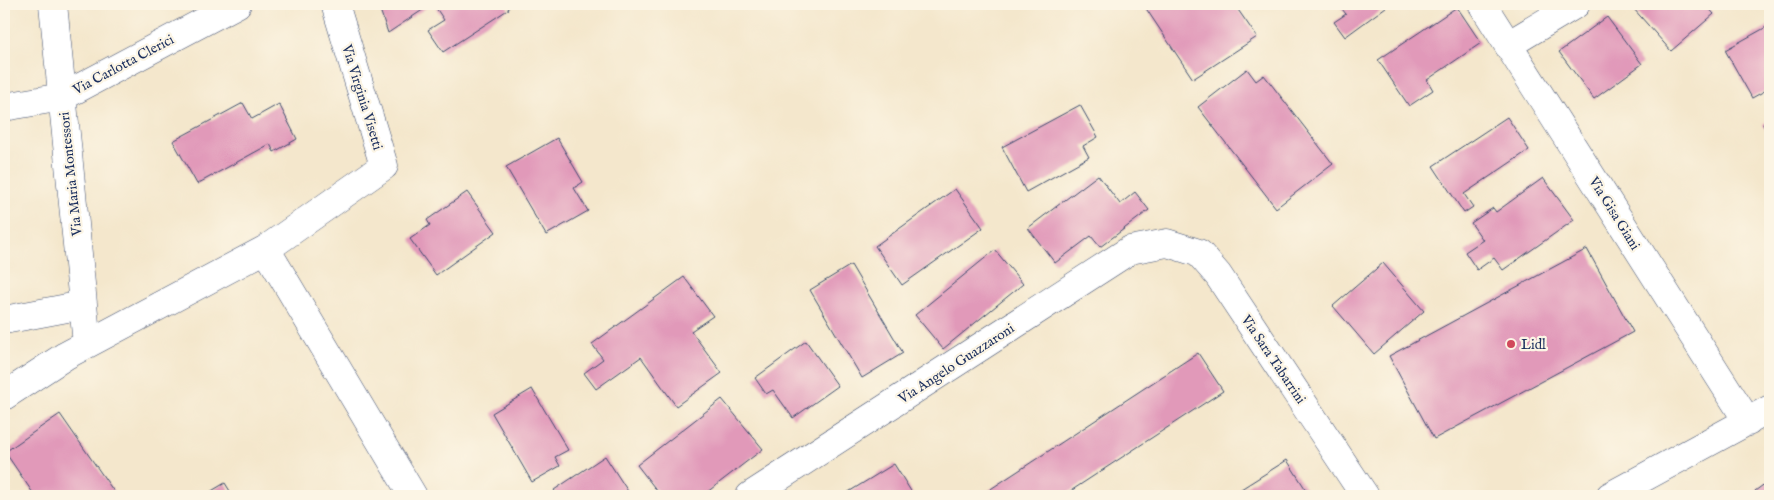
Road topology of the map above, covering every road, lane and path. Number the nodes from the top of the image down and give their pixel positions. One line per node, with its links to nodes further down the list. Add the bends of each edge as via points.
1 (53, 4): 7 (street, Via Maria Montessori)
2 (237, 4): 7 (street, Via Carlotta Clerici)
3 (335, 4): 10 (street, Via Virginia Visetti, via 384,166)
4 (1482, 4): 6 (street, Via Gisa Giani)
5 (1576, 4): 6 (street)
6 (1508, 45): 15 (street, Via Gisa Giani)
7 (62, 97): 8 (street, Via Carlotta Clerici); 11 (street, Via Maria Montessori)
8 (4, 107)
9 (1167, 243): 17 (street, Via Angelo Guazzaroni, via 1130,250); 18 (street, Via Sara Tabarrini, via 1199,253 1218,275)
10 (266, 249): 13 (street, Via Virginia Visetti); 16 (street)
11 (83, 305): 12 (street); 13 (street, Via Maria Montessori)
12 (4, 320)
13 (87, 344): 14 (street, Via Virginia Visetti)
14 (4, 396)
15 (1759, 416): 19 (street)
16 (413, 496)
17 (750, 496)
18 (1365, 496)
19 (1610, 496)

